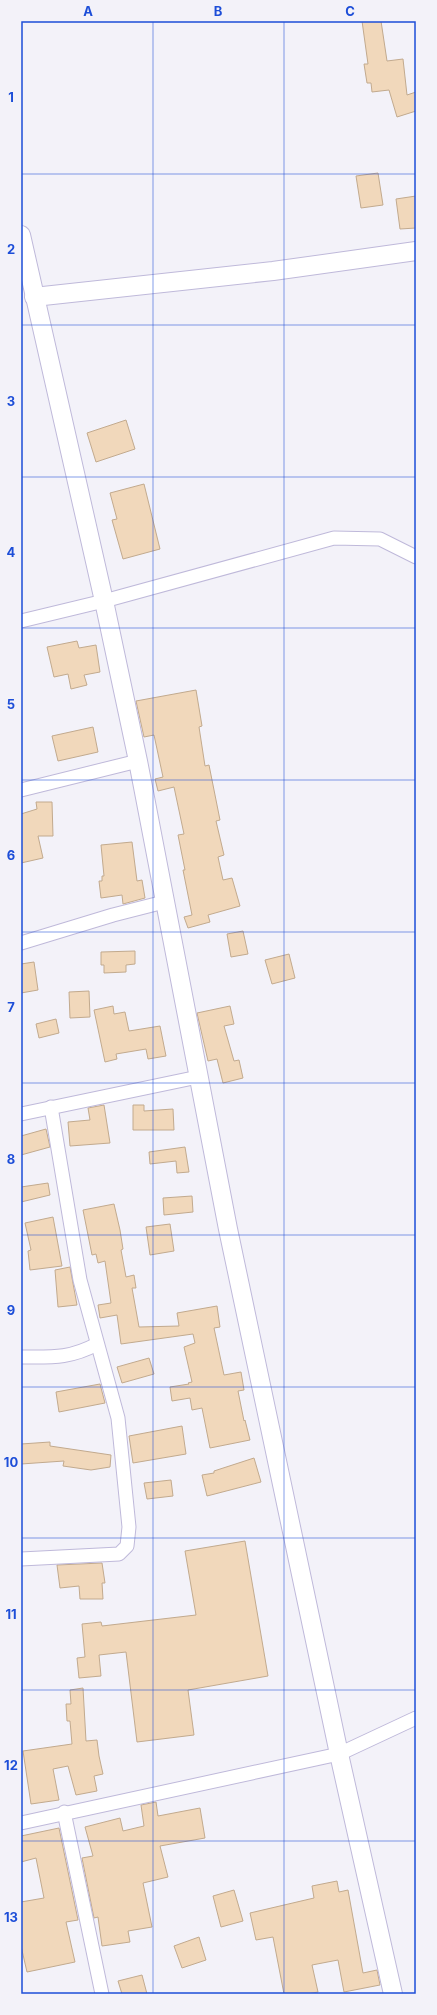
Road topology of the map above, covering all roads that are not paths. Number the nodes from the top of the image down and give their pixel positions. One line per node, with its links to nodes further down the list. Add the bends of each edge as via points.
1 (21, 235): 3 (street)
2 (416, 251): 3 (street, via 273,271)
3 (34, 297): 5 (street)
4 (416, 557): 5 (street, via 380,540 334,538)
5 (104, 601): 6 (street); 7 (street)
6 (21, 621)
7 (138, 761): 8 (street); 9 (street)
8 (21, 790)
9 (164, 902): 10 (street); 11 (street)
10 (21, 943)
11 (198, 1077): 12 (street); 18 (street)
12 (51, 1108): 13 (street); 14 (street, via 80,1280)
13 (21, 1114)
14 (97, 1344): 15 (street, via 85,1352 68,1356); 16 (street, via 118,1418 130,1527 127,1546 119,1554)
15 (21, 1357)
16 (21, 1559)
17 (416, 1718): 18 (street)
18 (338, 1754): 19 (street); 22 (street)
19 (64, 1812): 20 (street); 21 (street)
20 (21, 1823)
21 (102, 1994)
22 (393, 1994)

